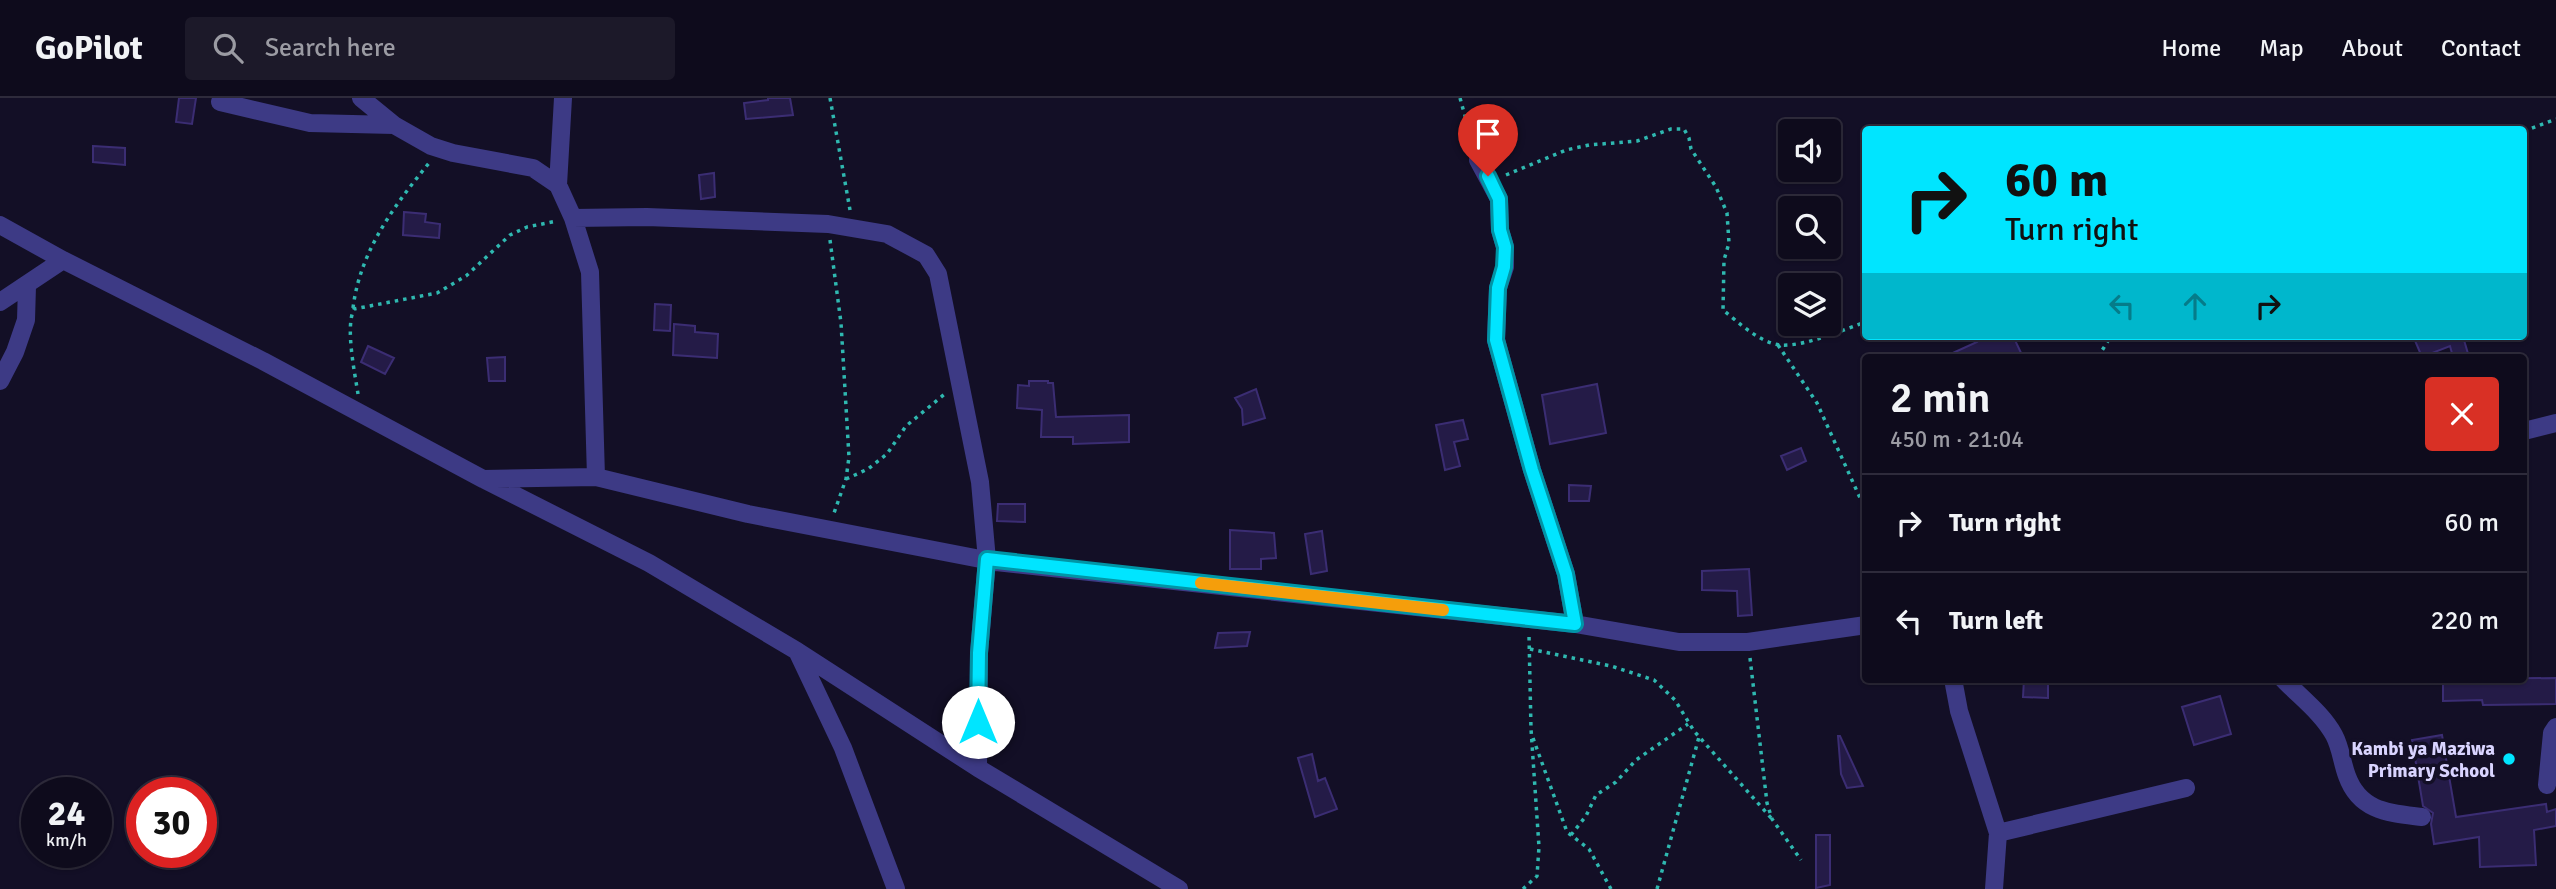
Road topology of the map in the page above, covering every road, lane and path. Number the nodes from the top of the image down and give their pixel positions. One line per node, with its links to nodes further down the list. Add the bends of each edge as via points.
1 (361, 98): 7 (street)
2 (563, 98): 11 (street)
3 (831, 98): 14 (path, via 849,200 849,216)
4 (1460, 98): 10 (path)
5 (220, 102): 7 (street, via 310,123)
6 (2556, 120): 8 (path)
7 (394, 125): 9 (street)
8 (2527, 130)
9 (440, 149): 11 (street, via 533,168); 18 (path, via 375,240 358,277)
10 (1483, 168): 20 (path, via 1512,173 1566,150 1637,141 1684,129 1727,212 1723,310); 33 (street, via 1499,199 1505,247 1496,340 1566,574)
11 (558, 185): 12 (street)
12 (573, 218): 14 (street); 18 (path, via 519,230 466,276 437,293); 26 (street, via 590,272)
13 (0, 225): 15 (street)
14 (836, 226): 22 (street, via 887,234 926,255 938,274); 28 (path, via 849,457)
15 (63, 260): 16 (street); 23 (street)
16 (27, 286): 17 (street); 21 (street, via 26,320)
17 (0, 302)
18 (353, 310): 23 (path, via 353,362)
19 (1862, 323): 20 (path)
20 (1778, 345): 29 (path, via 1817,403)
21 (0, 381)
22 (960, 382): 28 (path, via 906,426 887,454); 31 (street, via 980,482)
23 (362, 414): 27 (street)
24 (2556, 423): 25 (street)
25 (2527, 430)
26 (596, 477): 27 (street); 30 (street)
27 (483, 479): 37 (street, via 649,563)
28 (846, 479): 30 (path)
29 (1862, 501)
30 (828, 529): 31 (street)
31 (987, 559): 32 (street); 44 (street, via 979,653)
32 (1529, 619): 33 (street); 36 (path)
33 (1575, 624): 35 (street, via 1679,642)
34 (1862, 626): 35 (street)
35 (1748, 642): 48 (path)
36 (1530, 649): 40 (path, via 1654,680 1675,700); 42 (path)
37 (797, 651): 44 (street); 52 (street, via 843,748)
38 (1954, 683): 49 (street)
39 (2287, 683): 47 (street, via 2333,733 2350,783 2369,805 2381,812)
40 (1688, 724): 43 (path); 50 (path, via 1596,795)
41 (2556, 727): 45 (street)
42 (1531, 729): 50 (path); 54 (path, via 1539,868)
43 (1699, 737): 48 (path); 56 (path)
44 (978, 768): 53 (street)
45 (2547, 785)
46 (2186, 788): 49 (street)
47 (2422, 817)
48 (1772, 819): 51 (path)
49 (1998, 833): 57 (street)
50 (1571, 835): 55 (path, via 1589,849)
51 (1801, 860)
52 (896, 889)
53 (1179, 889)
54 (1523, 889)
55 (1611, 889)
56 (1657, 889)
57 (1994, 889)

